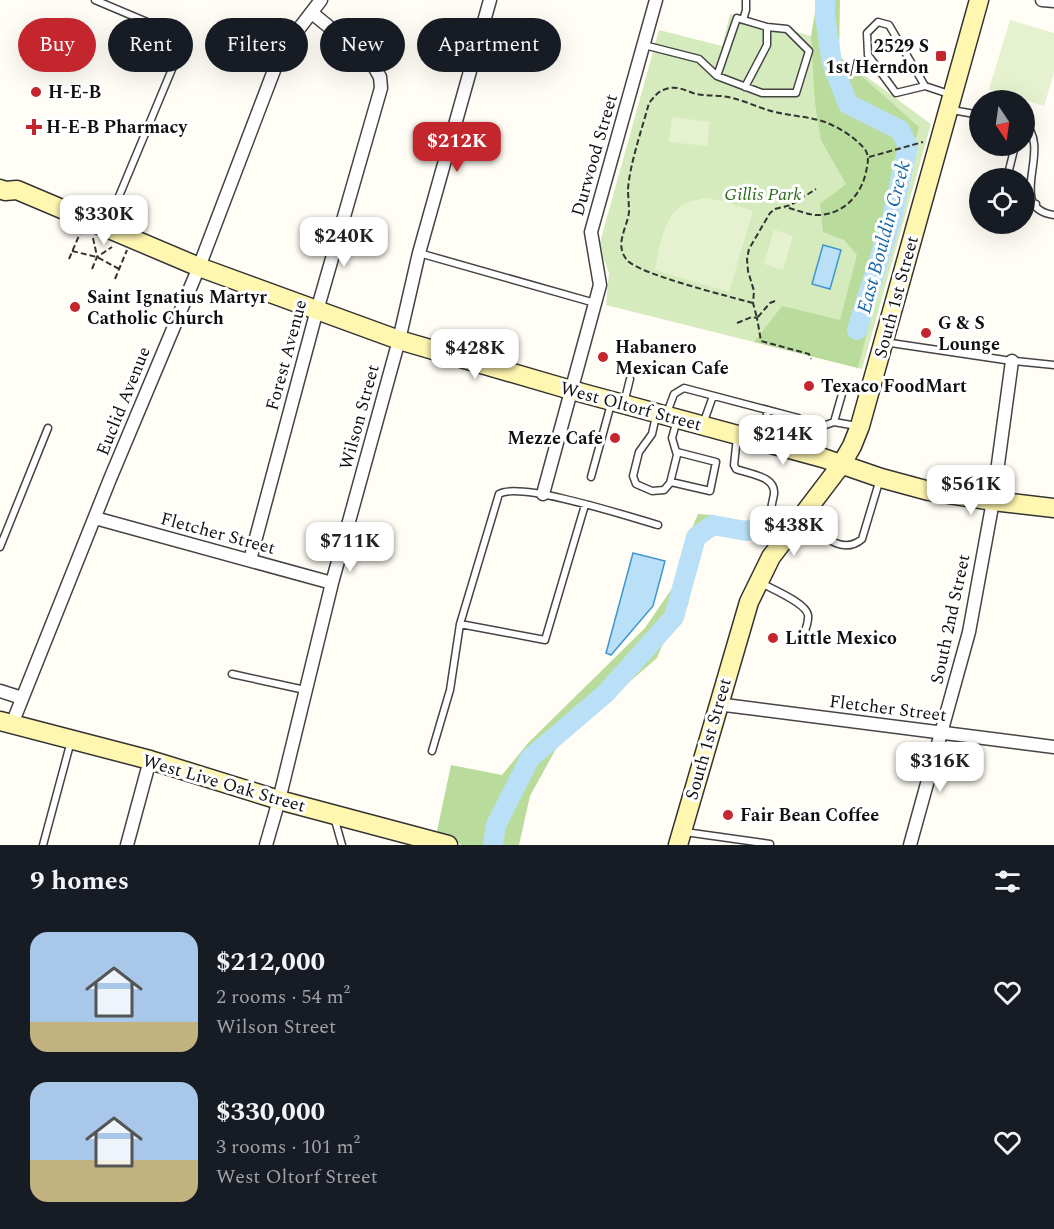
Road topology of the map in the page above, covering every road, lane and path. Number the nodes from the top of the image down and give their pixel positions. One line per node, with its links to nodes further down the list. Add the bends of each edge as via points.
1 (95, 0): 26 (lane, via 185,38)
2 (321, 0): 9 (street, Euclid Avenue)
3 (490, 0): 35 (street, Wilson Street)
4 (656, 0): 12 (street, Durwood Street)
5 (746, 0): 10 (lane)
6 (979, 0): 16 (main road, South 1st Street)
7 (1042, 0): 8 (street)
8 (1054, 1)
9 (312, 13): 38 (street, Euclid Avenue, via 281,52); 45 (street, Forest Avenue, via 371,62 380,77 381,88)
10 (743, 20): 11 (lane); 13 (lane, via 737,18)
11 (767, 27): 15 (lane, via 766,45); 15 (lane, via 787,28 809,51 796,93 762,93)
12 (644, 45): 13 (lane, via 699,59); 43 (street, Durwood Street, via 591,232 600,285)
13 (717, 76): 15 (lane)
14 (925, 86): 14 (lane, via 889,25 878,22 867,33 868,55 896,93); 16 (lane)
15 (745, 87)
16 (950, 103): 17 (lane); 49 (main road, South 1st Street)
17 (969, 111)
18 (1035, 130): 19 (lane)
19 (1041, 138)
20 (923, 142): 21 (path)
21 (869, 157): 28 (path, via 859,192 838,210 814,214); 44 (path, via 858,141 827,123 805,116 679,88 667,88 649,103 628,188 629,213 621,238 622,252 638,268)
22 (1041, 161): 27 (lane)
23 (0, 178): 25 (main road, West Oltorf Street, via 12,183)
24 (816, 189): 28 (path)
25 (8, 190): 38 (main road, West Oltorf Street)
26 (117, 201)
27 (1036, 204): 29 (lane, via 1042,212)
28 (784, 207): 44 (path, via 770,213 749,249)
29 (1054, 215)
30 (81, 231): 34 (path)
31 (93, 236): 36 (path)
32 (115, 245): 36 (path)
33 (127, 250): 40 (path)
34 (72, 251): 36 (path); 37 (path)
35 (419, 253): 43 (lane); 48 (street, Wilson Street)
36 (97, 257): 39 (path); 40 (path)
37 (69, 260)
38 (199, 267): 45 (main road, West Oltorf Street); 77 (street, Euclid Avenue)
39 (92, 269)
40 (120, 269): 41 (path)
41 (116, 279)
42 (775, 302): 46 (path)
43 (597, 303): 54 (street, Durwood Street)
44 (753, 303): 46 (path)
45 (317, 310): 48 (main road, West Oltorf Street); 81 (street, Forest Avenue)
46 (757, 318): 47 (path); 50 (path, via 761,341 809,354)
47 (737, 323)
48 (399, 340): 54 (main road, West Oltorf Street); 83 (street, Wilson Street)
49 (884, 342): 51 (lane); 55 (main road, South 1st Street)
50 (811, 360)
51 (1012, 361): 52 (lane); 74 (street, South 2nd Street)
52 (1054, 365)
53 (630, 378): 57 (lane)
54 (571, 390): 57 (main road, West Oltorf Street); 73 (street, Durwood Street)
55 (870, 393): 60 (lane, via 844,387); 62 (main road, South 1st Street)
56 (713, 396): 58 (lane); 59 (lane, via 684,388 674,394); 61 (lane)
57 (618, 402): 59 (main road, West Oltorf Street); 70 (lane)
58 (768, 410): 64 (lane, via 798,418); 66 (lane)
59 (667, 416): 61 (main road, West Oltorf Street); 67 (lane); 72 (lane, via 639,452 633,476 636,484 652,491 664,490)
60 (834, 422): 62 (lane); 64 (lane)
61 (703, 425): 65 (main road, West Oltorf Street)
62 (860, 426): 69 (main road, South 1st Street)
63 (48, 428): 80 (lane)
64 (812, 430): 68 (lane)
65 (737, 435): 66 (main road, West Oltorf Street); 78 (lane, via 736,469 767,479 774,490 772,513)
66 (760, 441): 68 (main road, West Oltorf Street)
67 (677, 452): 72 (lane); 72 (lane, via 716,462 710,491)
68 (813, 455): 69 (main road, West Oltorf Street)
69 (841, 465): 71 (main road, West Oltorf Street); 78 (main road, South 1st Street)
70 (591, 477)
71 (881, 478): 74 (main road, West Oltorf Street, via 928,491); 78 (lane, via 862,540 856,545 838,545)
72 (671, 482)
73 (543, 494): 75 (lane); 84 (lane, via 505,490 499,494)
74 (993, 501): 76 (main road, West Oltorf Street); 92 (street, South 2nd Street, via 969,632)
75 (585, 505): 79 (lane); 84 (lane, via 545,640)
76 (1054, 508)
77 (95, 518): 81 (street, Fletcher Street); 89 (street, Euclid Avenue)
78 (797, 522): 82 (main road, South 1st Street)
79 (658, 525)
80 (0, 547)
81 (250, 560): 83 (street, Fletcher Street)
82 (758, 581): 85 (lane, via 803,606 808,614); 90 (main road, South 1st Street)
83 (332, 583): 87 (street, Wilson Street)
84 (460, 624): 95 (lane, via 448,700)
85 (802, 638)
86 (232, 674): 87 (lane)
87 (305, 690): 97 (street, Wilson Street)
88 (0, 692): 89 (street)
89 (22, 698): 91 (street, Euclid Avenue)
90 (717, 704): 92 (street, Fletcher Street); 99 (main road, South 1st Street)
91 (6, 722): 93 (main road, West Live Oak Street)
92 (942, 734): 94 (street, Fletcher Street); 106 (street, South 2nd Street)
93 (71, 740): 96 (main road, West Live Oak Street); 101 (lane)
94 (1054, 747)
95 (432, 750)
96 (150, 760): 97 (main road, West Live Oak Street); 102 (street)
97 (279, 800): 98 (main road, West Live Oak Street); 103 (street, Wilson Street)
98 (333, 814): 104 (lane); 105 (main road, West Live Oak Street, via 393,835)
99 (680, 838): 100 (lane)
100 (770, 844)
101 (43, 845)
102 (127, 845)
103 (266, 845)
104 (342, 845)
105 (448, 845)
106 (910, 845)

